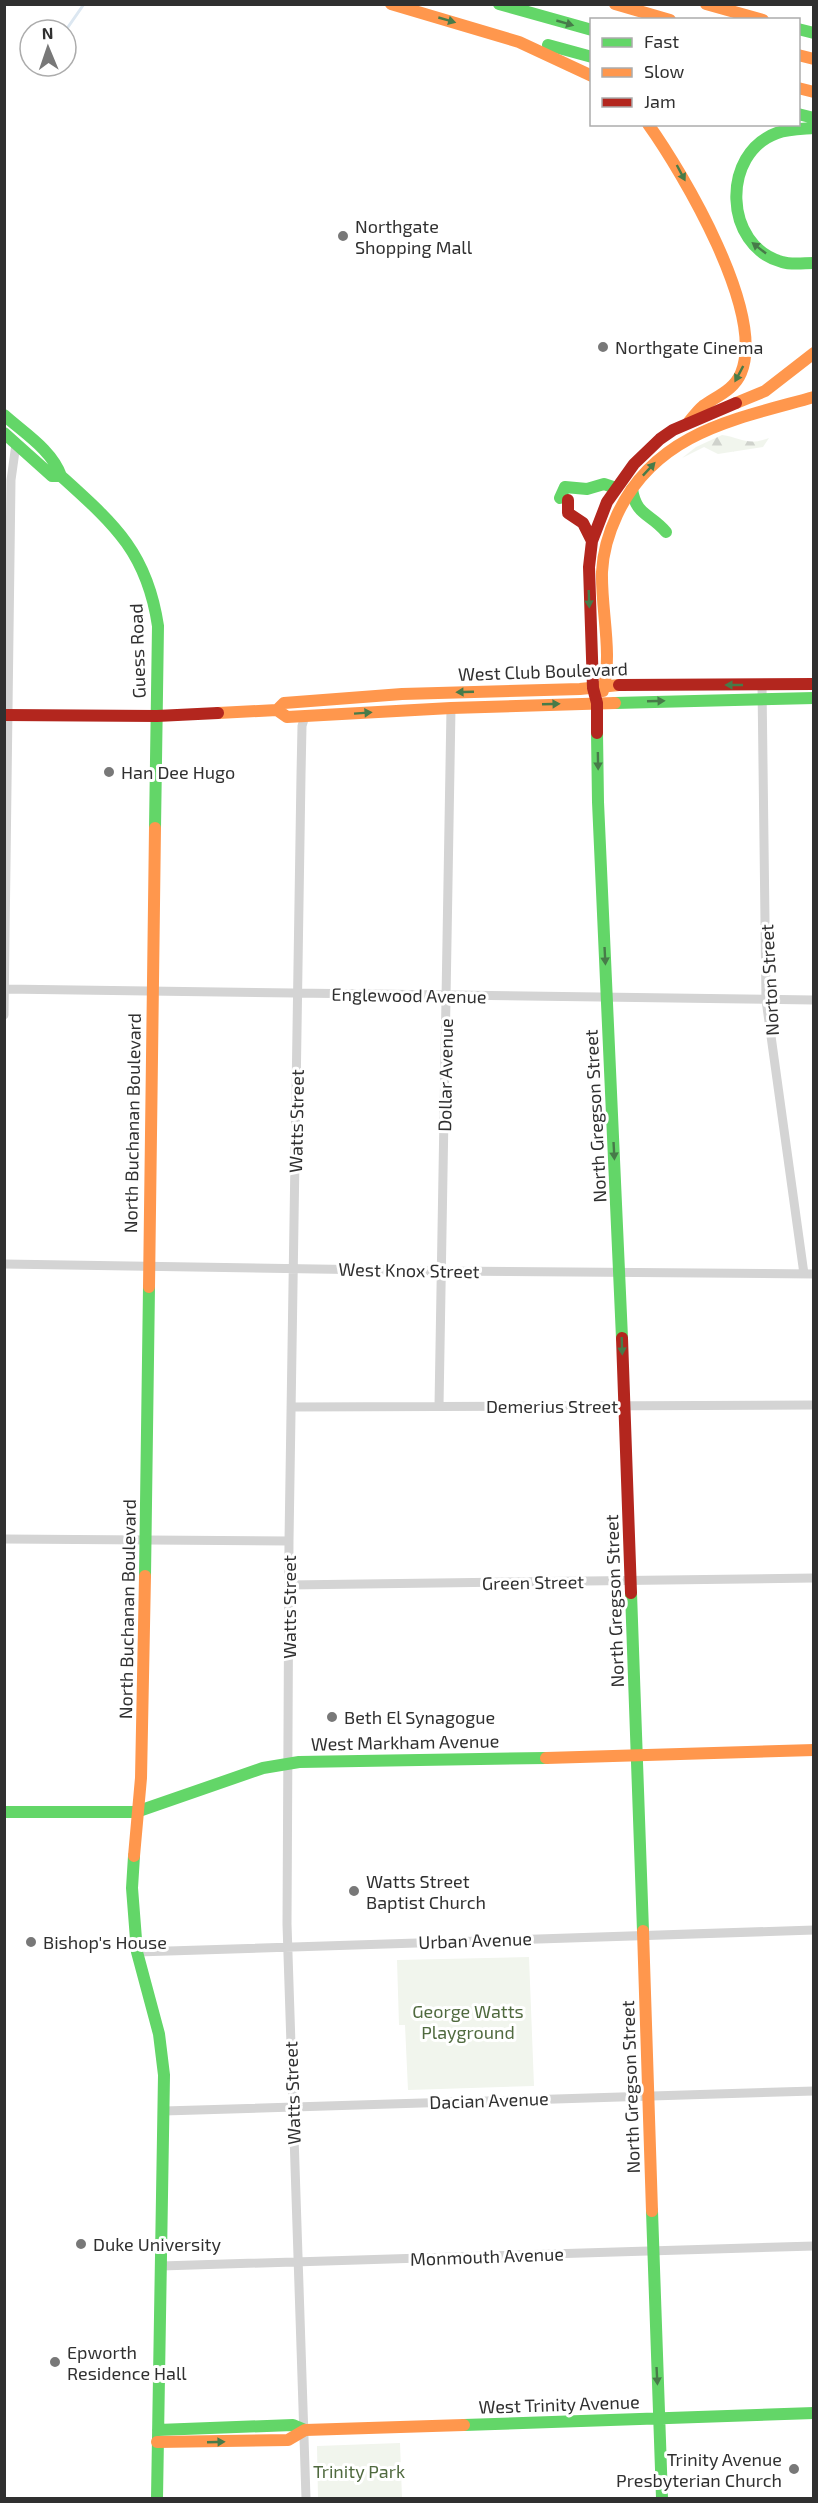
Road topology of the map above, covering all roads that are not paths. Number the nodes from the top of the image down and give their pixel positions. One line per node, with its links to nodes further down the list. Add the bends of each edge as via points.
1 (391, 4): 8 (main road, one-way to 8)
2 (499, 4): 7 (main road, one-way to 7)
3 (615, 4): 5 (main road)
4 (706, 4): 6 (main road)
5 (663, 18)
6 (756, 18)
7 (590, 30)
8 (506, 37): 9 (main road); 10 (main road)
9 (590, 57)
10 (590, 75)
11 (649, 126): 17 (main road, one-way to 17, via 698,204 738,301 746,331 746,356 739,376 717,398 702,406)
12 (813, 128): 13 (main road, one-way to 12, via 787,262 759,249 737,220 733,193 740,167 759,144 784,131)
13 (813, 263)
14 (813, 353): 17 (main road, North Gregson Street, via 765,390)
15 (813, 397): 22 (main road, North Gregson Street, one-way to 15, via 658,459 695,435)
16 (4, 415): 20 (main road, Guess Road, via 49,456)
17 (688, 423): 21 (main road, North Gregson Street, via 654,444)
18 (4, 433): 19 (main road, Guess Road)
19 (16, 444): 20 (main road, Guess Road, via 52,476); 35 (street, via 11,480)
20 (61, 476): 36 (main road, Guess Road, via 129,543 147,574 158,619)
21 (616, 488): 24 (main road, North Gregson Street, via 602,511); 24 (main road, via 604,484 587,489 565,487 568,513 583,523)
22 (632, 489): 23 (main road, via 639,512 654,518); 26 (main road, North Gregson Street, via 610,530 604,557)
23 (666, 532)
24 (592, 541): 28 (main road, North Gregson Street, one-way to 28, via 588,585)
25 (813, 684): 27 (main road, West Club Boulevard)
26 (606, 685): 27 (main road, West Club Boulevard, one-way to 26); 28 (main road, West Club Boulevard); 32 (main road, North Gregson Street)
27 (762, 685): 30 (street, Norton Street)
28 (593, 688): 29 (main road, West Club Boulevard, one-way to 29); 32 (main road, North Gregson Street)
29 (340, 698): 34 (main road, West Club Boulevard, via 284,703); 37 (main road, via 316,705)
30 (763, 698): 31 (main road, West Club Boulevard); 32 (main road, West Club Boulevard, one-way to 30); 43 (street, Norton Street)
31 (813, 698)
32 (597, 703): 33 (main road, West Club Boulevard, one-way to 32); 42 (main road, North Gregson Street, one-way to 42)
33 (451, 708): 37 (main road, West Club Boulevard, one-way to 33); 41 (street, Dollar Avenue)
34 (277, 710): 36 (main road, West Club Boulevard); 37 (main road, West Club Boulevard, via 284,717)
35 (6, 715): 36 (main road, West Club Boulevard); 38 (street)
36 (156, 716): 39 (main road, North Buchanan Boulevard)
37 (305, 716): 40 (street, Watts Street)
38 (5, 989): 39 (street, Englewood Avenue); 45 (street)
39 (152, 991): 40 (street, Englewood Avenue); 47 (main road, North Buchanan Boulevard)
40 (298, 993): 41 (street, Englewood Avenue); 48 (street, Watts Street)
41 (446, 996): 42 (street, Englewood Avenue); 49 (street, Dollar Avenue)
42 (607, 999): 43 (street, Englewood Avenue); 50 (main road, North Gregson Street, one-way to 50)
43 (766, 1000): 44 (street, Englewood Avenue); 51 (street, Norton Street)
44 (813, 1000)
45 (4, 1015)
46 (4, 1264): 47 (street, West Knox Street)
47 (148, 1266): 48 (street, West Knox Street); 57 (main road, North Buchanan Boulevard)
48 (294, 1268): 49 (street, West Knox Street); 55 (street, Watts Street)
49 (441, 1271): 50 (street, West Knox Street); 52 (street, Dollar Avenue)
50 (620, 1272): 51 (street, West Knox Street); 53 (main road, North Gregson Street, one-way to 53)
51 (809, 1274)
52 (439, 1406): 53 (street, Demerius Street); 55 (street, Demerius Street)
53 (625, 1406): 54 (street, Demerius Street); 60 (main road, North Gregson Street)
54 (813, 1406)
55 (291, 1407): 58 (street, Watts Street)
56 (4, 1539): 57 (street)
57 (146, 1540): 58 (street); 66 (main road, North Buchanan Boulevard, via 142,1766)
58 (289, 1540): 61 (street, Watts Street)
59 (813, 1578): 60 (street, Green Street)
60 (631, 1581): 61 (street, Green Street); 63 (main road, North Gregson Street)
61 (289, 1585): 64 (street, Watts Street)
62 (813, 1750): 63 (main road, West Markham Avenue)
63 (638, 1756): 64 (main road, West Markham Avenue); 68 (main road, North Gregson Street)
64 (288, 1763): 66 (main road, West Markham Avenue); 69 (street, Watts Street)
65 (4, 1812): 66 (main road, West Markham Avenue)
66 (136, 1812): 70 (main road, North Buchanan Boulevard, via 132,1887)
67 (813, 1930): 68 (street, Urban Avenue)
68 (643, 1936): 69 (street, Urban Avenue); 72 (main road, North Gregson Street)
69 (288, 1946): 70 (street, Urban Avenue); 73 (street, Watts Street)
70 (137, 1952): 74 (main road, North Buchanan Boulevard, via 159,2034)
71 (813, 2091): 72 (street, Dacian Avenue)
72 (649, 2095): 73 (street, Dacian Avenue); 76 (main road, North Gregson Street)
73 (294, 2107): 74 (street, Dacian Avenue); 77 (street, Watts Street)
74 (164, 2111): 78 (main road, North Buchanan Boulevard)
75 (813, 2246): 76 (street, Monmouth Avenue)
76 (653, 2250): 77 (street, Monmouth Avenue); 80 (main road, North Gregson Street, one-way to 80)
77 (299, 2262): 78 (street, Monmouth Avenue); 81 (street, Watts Street)
78 (161, 2266): 82 (main road, North Buchanan Boulevard)
79 (813, 2414): 80 (main road, West Trinity Avenue)
80 (659, 2419): 81 (main road, West Trinity Avenue); 85 (main road, North Gregson Street)
81 (305, 2430): 82 (main road, West Trinity Avenue, via 293,2425); 84 (street, Watts Street)
82 (158, 2436): 83 (main road, North Buchanan Boulevard)
83 (157, 2499)
84 (306, 2499)
85 (662, 2499)

